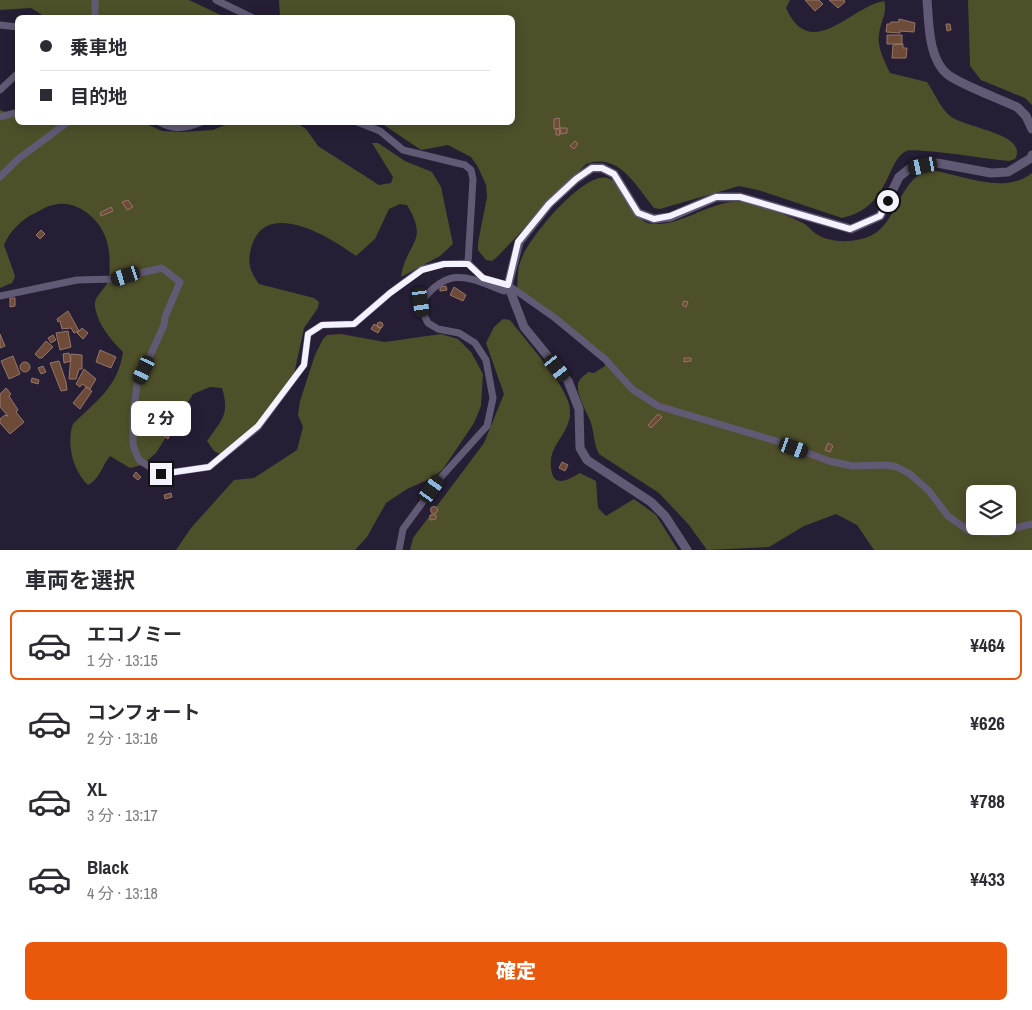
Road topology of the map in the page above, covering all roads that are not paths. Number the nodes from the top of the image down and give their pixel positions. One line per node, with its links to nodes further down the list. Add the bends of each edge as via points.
1 (95, 0): 4 (street)
2 (216, 0): 5 (street)
3 (927, 0): 16 (street, via 931,40 937,60 946,74 1017,107)
4 (95, 15)
5 (247, 15)
6 (0, 25): 7 (street)
7 (15, 26)
8 (15, 76): 9 (street)
9 (0, 90)
10 (15, 113): 11 (street)
11 (0, 117)
12 (64, 125): 18 (street, via 18,159)
13 (164, 125): 14 (street, via 185,129)
14 (195, 125)
15 (365, 125): 19 (street, via 380,131 404,150 465,165 471,170)
16 (1032, 128)
17 (1032, 155): 20 (street, via 1008,172 991,173 937,163 910,169 900,177 880,216 850,229 740,197 716,197 670,216 654,219 638,213 614,174 602,168 592,168 549,204 518,242)
18 (0, 177)
19 (468, 264): 20 (street, via 483,278); 21 (street, via 444,264 422,270 354,324 322,325 308,334 304,365 258,426 209,467 176,473 161,474 139,460 133,445 133,416 137,385 180,282 162,268 114,279 77,280)
20 (508, 285): 22 (street, via 585,341 632,389 658,406 776,441 829,461 853,466 897,467 910,474 929,491 948,516 969,531 996,533); 23 (street, via 504,291 465,276 447,279 431,289 421,302 428,323 438,329 459,333 475,343 486,360 493,398 487,426 442,476 403,530); 24 (street, via 524,327 568,381 579,409 580,448 586,460 651,502 665,516)
21 (0, 296)
22 (1032, 524)
23 (399, 550)
24 (687, 550)

